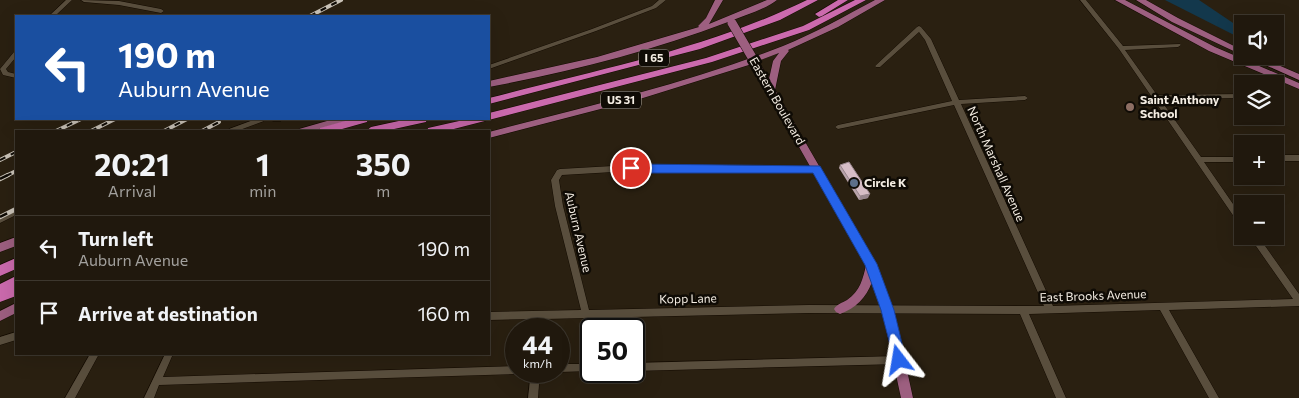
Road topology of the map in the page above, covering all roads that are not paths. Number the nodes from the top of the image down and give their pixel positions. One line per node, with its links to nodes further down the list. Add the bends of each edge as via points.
1 (68, 0): 14 (street)
2 (84, 0): 13 (street)
3 (663, 0): 27 (street, via 654,7 599,28)
4 (719, 0): 15 (main road, Eastern Boulevard); 16 (main road, via 709,19)
5 (773, 0): 15 (main road)
6 (814, 0): 37 (highway, I 65, via 772,21 686,50)
7 (844, 0): 23 (highway, I 65, via 800,24)
8 (862, 0): 23 (highway, via 806,28)
9 (881, 0): 18 (main road, US 31, via 848,20)
10 (1083, 0): 19 (street)
11 (1119, 0): 32 (main road, via 1212,49)
12 (1140, 0): 20 (main road)
13 (161, 11)
14 (53, 15)
15 (731, 21): 16 (main road); 24 (main road, Eastern Boulevard, bridge)
16 (697, 29): 31 (main road)
17 (1178, 46): 19 (street)
18 (788, 48): 24 (main road, US 31); 33 (main road, via 777,61)
19 (1121, 48): 35 (street)
20 (1234, 49)
21 (15, 53): 25 (street)
22 (15, 53): 29 (street, via 3,69 5,74)
23 (709, 60): 39 (highway, I 65)
24 (753, 60): 33 (main road, Eastern Boulevard); 51 (main road, US 31, via 706,77)
25 (0, 64)
26 (1270, 65): 30 (main road)
27 (490, 66)
28 (878, 66): 38 (street, North Marshall Avenue, via 919,28 928,39)
29 (15, 76)
30 (1299, 77)
31 (490, 84)
32 (1299, 86)
33 (771, 91): 56 (main road, Eastern Boulevard)
34 (1234, 96): 35 (street)
35 (1155, 97): 54 (street)
36 (1025, 98): 38 (street)
37 (490, 101)
38 (957, 102): 45 (street); 76 (street, North Marshall Avenue)
39 (490, 117)
40 (259, 120): 46 (street)
41 (340, 120): 47 (main road)
42 (361, 120): 48 (highway)
43 (418, 120): 49 (highway)
44 (478, 120): 50 (highway)
45 (838, 127)
46 (234, 130)
47 (306, 130)
48 (327, 130)
49 (375, 130)
50 (436, 130)
51 (490, 135)
52 (1296, 158): 55 (street)
53 (1234, 159): 54 (street)
54 (1198, 160): 57 (street)
55 (1299, 165)
56 (816, 169): 64 (main road, Eastern Boulevard); 77 (street, Auburn Avenue, via 622,168 560,172 555,180 559,206)
57 (1234, 211)
58 (15, 212): 59 (street)
59 (0, 220)
60 (15, 241): 62 (main road)
61 (1258, 245): 70 (street)
62 (0, 248)
63 (15, 264): 65 (highway)
64 (871, 264): 73 (main road, via 864,293); 74 (main road, Eastern Boulevard)
65 (0, 270)
66 (15, 282): 67 (highway)
67 (0, 290)
68 (15, 291): 69 (highway)
69 (0, 297)
70 (1299, 302): 71 (street, East Brooks Avenue)
71 (1162, 306): 76 (street, East Brooks Avenue); 96 (street)
72 (15, 308): 79 (main road)
73 (840, 309): 74 (street, Kopp Lane); 77 (street, Kopp Lane)
74 (888, 310): 75 (street, East Brooks Avenue); 86 (main road, Eastern Boulevard)
75 (1023, 310): 76 (street, East Brooks Avenue); 95 (street)
76 (1050, 310)
77 (586, 314): 78 (street, Kopp Lane)
78 (540, 315): 80 (street, Kopp Lane); 81 (street)
79 (0, 316)
80 (490, 316)
81 (540, 318)
82 (15, 336): 83 (street)
83 (0, 341)
84 (93, 355): 91 (street)
85 (169, 355): 89 (street)
86 (899, 360): 87 (street); 94 (main road, Eastern Boulevard)
87 (645, 366)
88 (505, 370): 89 (street)
89 (157, 381): 92 (street)
90 (535, 383): 93 (street)
91 (70, 398)
92 (149, 398)
93 (533, 398)
94 (907, 398)
95 (1061, 398)
96 (1214, 398)

